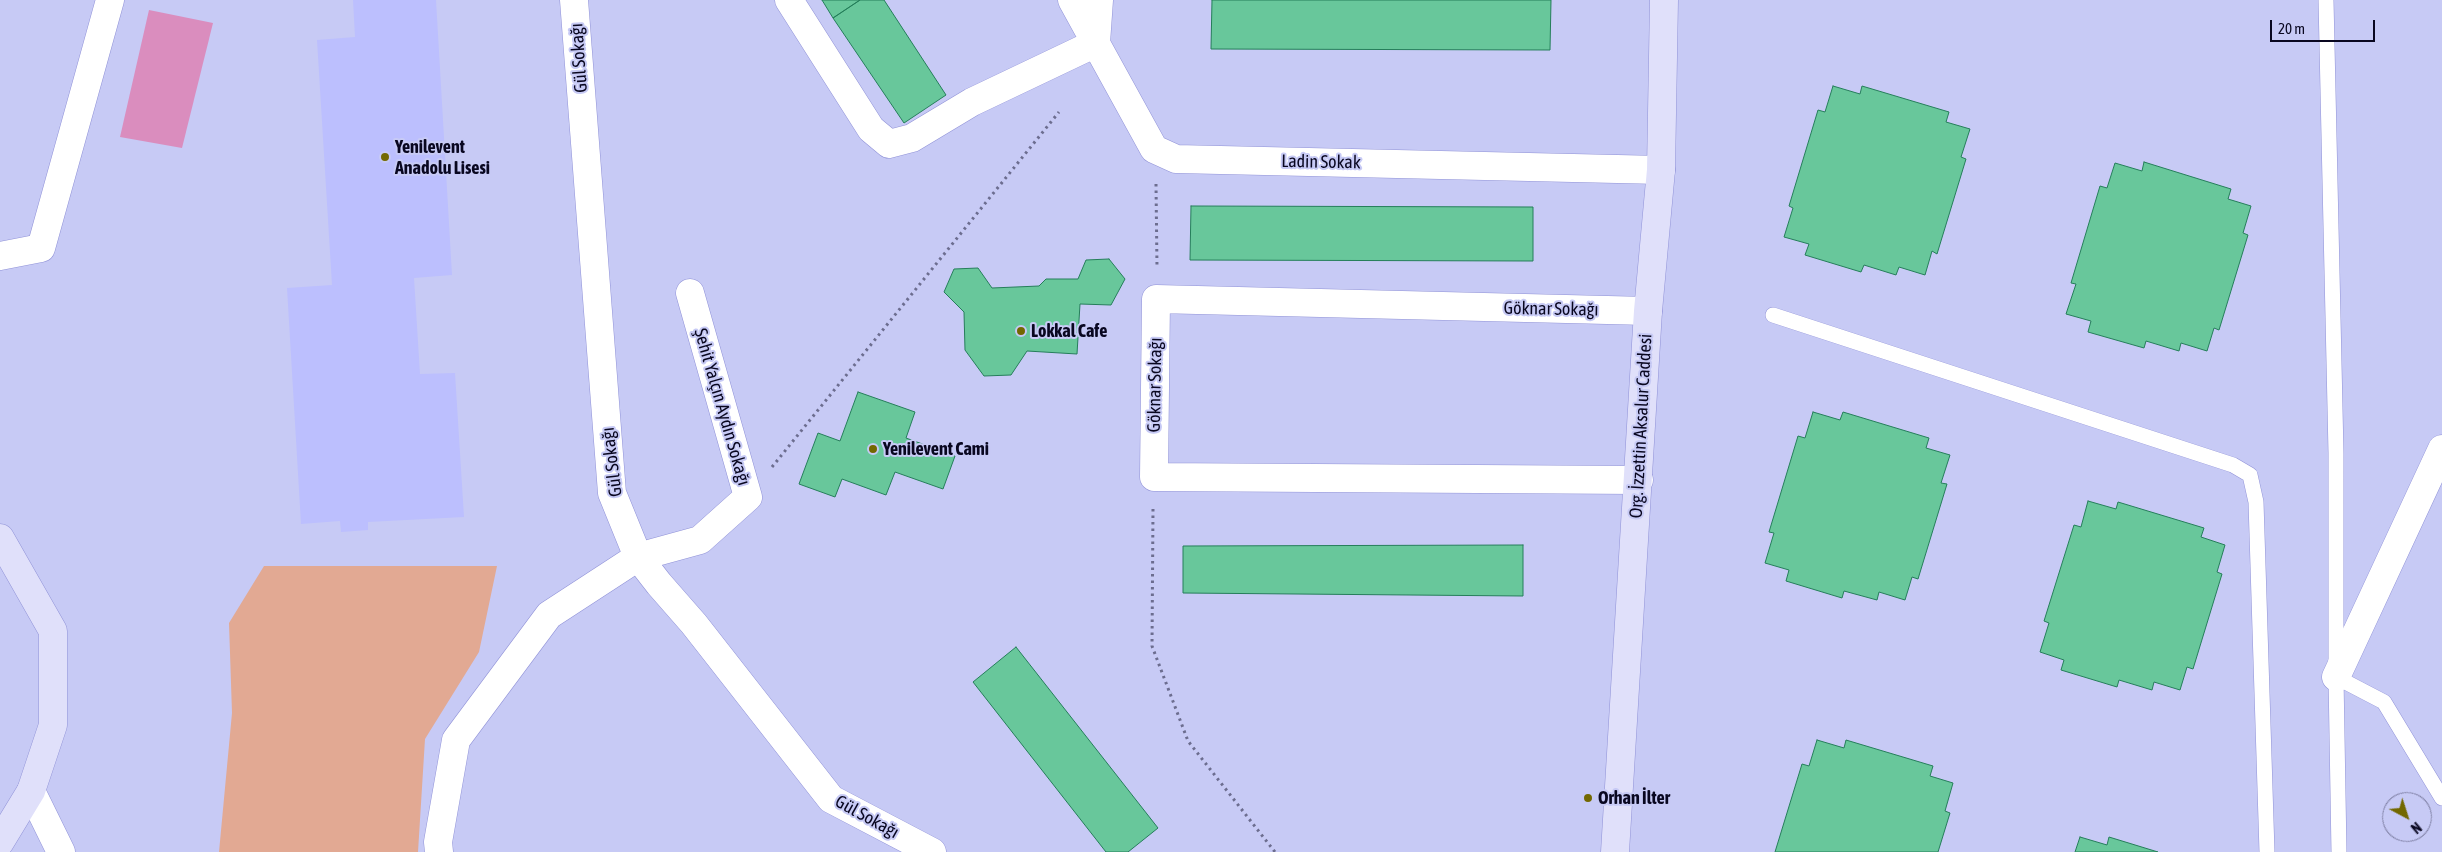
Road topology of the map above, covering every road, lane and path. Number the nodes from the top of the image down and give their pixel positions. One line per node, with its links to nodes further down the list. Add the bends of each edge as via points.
1 (110, 0): 12 (street, via 41,248)
2 (574, 0): 22 (street, Gül Sokağı, via 612,493)
3 (789, 0): 8 (street, via 872,129 888,144 912,138 972,102)
4 (1072, 0): 8 (street)
5 (1099, 0): 8 (street)
6 (1664, 0): 11 (main road, Org. İzzettin Aksalur Caddesi)
7 (2326, 0): 23 (lane, via 2336,443)
8 (1096, 43): 10 (street)
9 (1059, 112): 20 (path)
10 (1154, 149): 11 (street, Ladin Sokak, via 1176,159); 14 (path, via 1158,198)
11 (1661, 170): 15 (main road, Org. İzzettin Aksalur Caddesi)
12 (0, 256)
13 (690, 293): 20 (street, Şehit Yalçın Aydın Sokağı)
14 (1156, 299): 15 (street, Göknar Sokağı); 18 (street, Göknar Sokağı)
15 (1648, 311): 19 (main road, Org. İzzettin Aksalur Caddesi)
16 (1773, 315): 32 (lane, via 2233,464 2250,475 2256,502)
17 (2442, 449): 23 (street)
18 (1154, 477): 19 (street); 30 (path, via 1152,646 1188,741)
19 (1639, 480): 31 (main road, Org. İzzettin Aksalur Caddesi)
20 (748, 497): 22 (street, Şehit Yalçın Aydın Sokağı, via 700,540)
21 (0, 538): 24 (main road, via 53,632 53,724)
22 (638, 557): 28 (street, Şehit Yalçın Aydın Sokağı, via 549,615 456,740); 29 (street, Gül Sokağı, via 831,799)
23 (2336, 677): 25 (lane, via 2384,702); 33 (lane)
24 (31, 791): 26 (main road); 27 (street)
25 (2442, 798)
26 (0, 842)
27 (62, 852)
28 (439, 852)
29 (932, 852)
30 (1275, 852)
31 (1615, 852)
32 (2267, 852)
33 (2339, 852)

